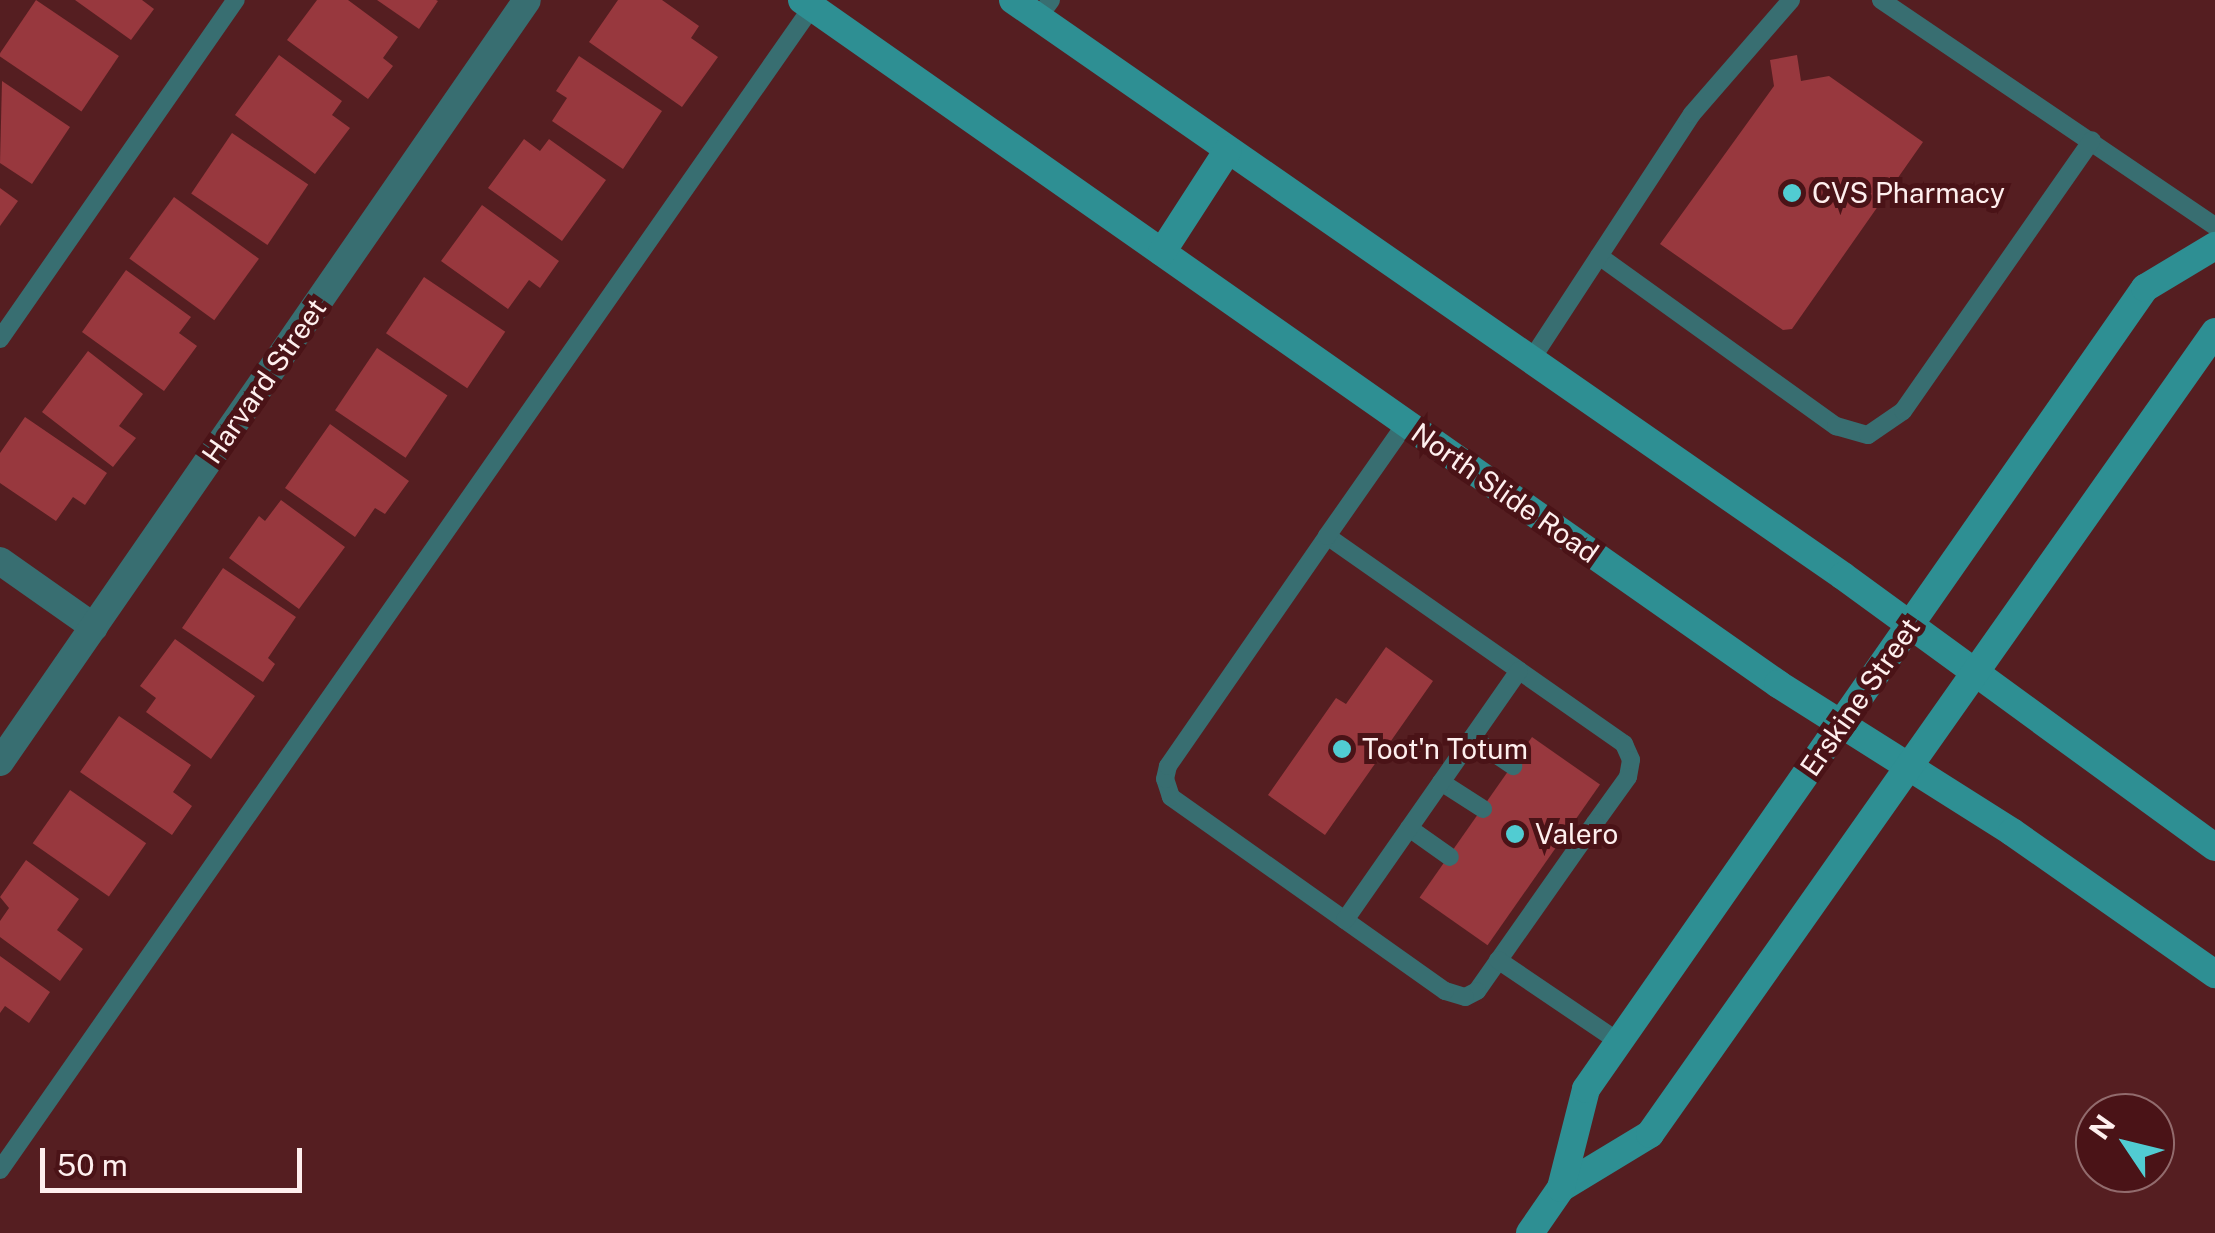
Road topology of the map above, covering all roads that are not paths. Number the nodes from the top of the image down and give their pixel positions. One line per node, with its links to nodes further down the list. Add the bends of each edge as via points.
1 (236, 0): 15 (lane)
2 (527, 0): 21 (street, Harvard Street)
3 (1013, 0): 7 (main road)
4 (1791, 0): 13 (lane, via 1692,114)
5 (1881, 0): 8 (lane)
6 (807, 3): 12 (main road, North Slide Road); 38 (lane)
7 (1044, 9): 9 (main road)
8 (2092, 140): 10 (lane); 13 (lane, via 1904,411 1868,435 1836,426)
9 (1228, 150): 12 (main road); 16 (main road)
10 (2215, 226)
11 (2215, 246): 20 (main road, Erskine Street, via 2145,288)
12 (1162, 252): 17 (main road, North Slide Road)
13 (1599, 256): 16 (lane)
14 (2215, 332): 23 (main road, Erskine Street)
15 (0, 338)
16 (1530, 360): 20 (main road)
17 (1406, 423): 18 (lane); 24 (main road, North Slide Road)
18 (1327, 536): 22 (lane); 34 (lane, via 1166,779 1171,797)
19 (0, 561): 21 (street)
20 (1909, 626): 23 (main road); 24 (main road, Erskine Street)
21 (94, 628): 26 (street, Harvard Street)
22 (1519, 671): 25 (lane); 35 (lane, via 1624,744 1631,760 1628,777 1556,862)
23 (1974, 674): 28 (main road, Erskine Street); 32 (main road)
24 (1841, 724): 28 (main road, North Slide Road); 37 (main road, Erskine Street)
25 (1472, 738): 27 (lane); 29 (lane)
26 (0, 762)
27 (1512, 766)
28 (1909, 767): 36 (main road, North Slide Road); 39 (main road, Erskine Street, via 1650,1134)
29 (1442, 782): 30 (lane); 31 (lane)
30 (1483, 809)
31 (1410, 828): 33 (lane); 34 (lane)
32 (2215, 848)
33 (1450, 856)
34 (1345, 920): 35 (lane, via 1445,991 1464,996 1477,990)
35 (1498, 960): 37 (lane)
36 (2215, 974)
37 (1619, 1042): 39 (main road, Erskine Street, via 1586,1089)
38 (0, 1170)
39 (1561, 1188): 40 (main road, Erskine Street)
40 (1530, 1233)

